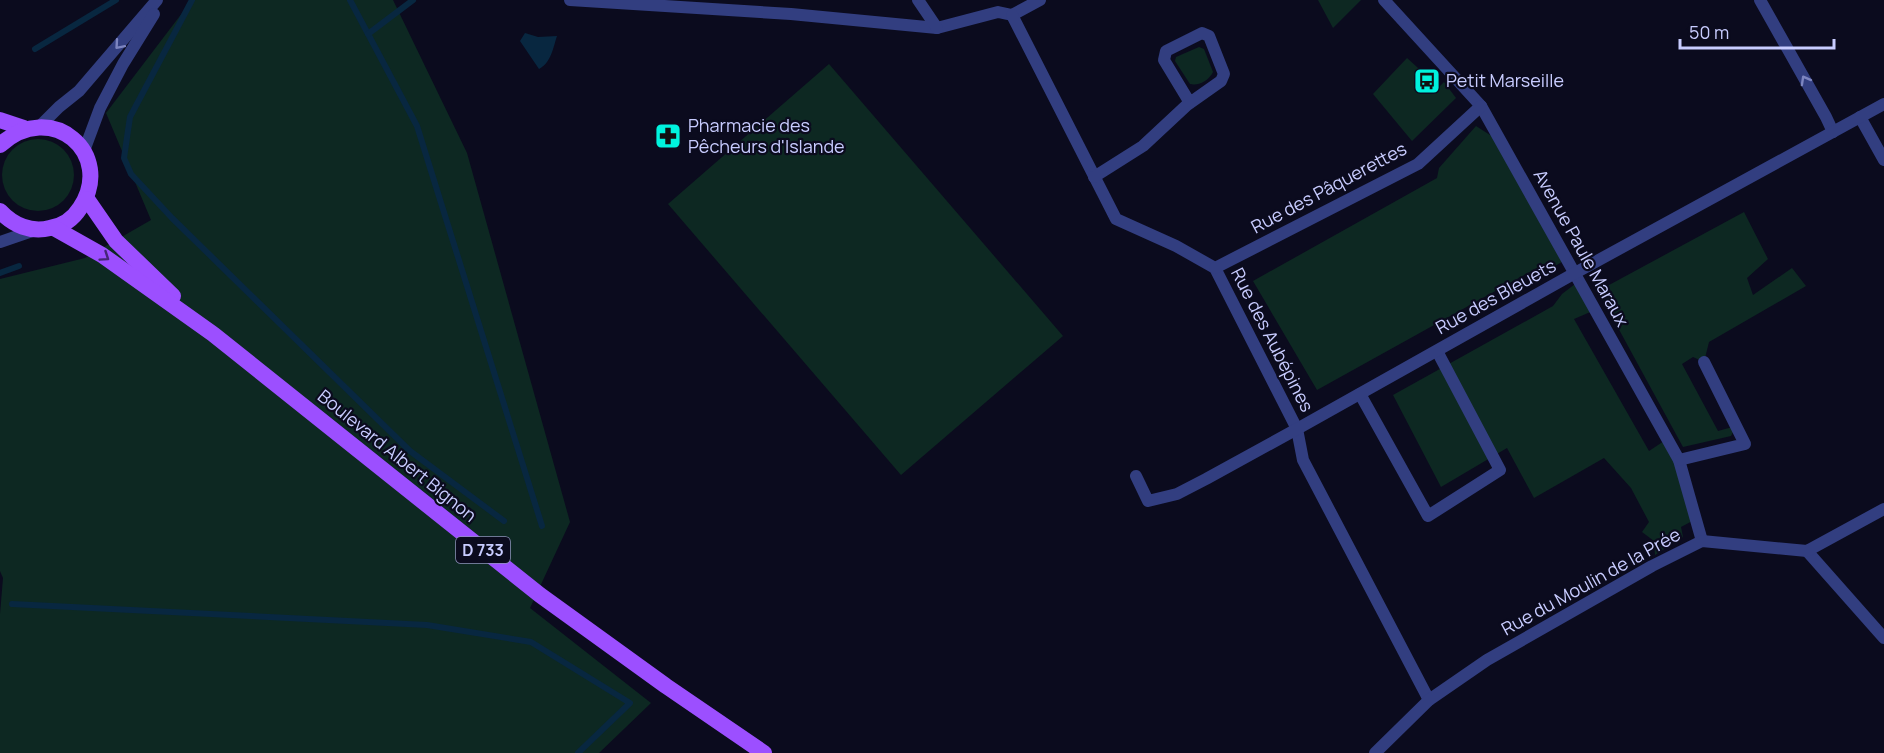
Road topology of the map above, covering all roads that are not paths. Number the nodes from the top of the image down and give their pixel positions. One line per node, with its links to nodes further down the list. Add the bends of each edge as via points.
1 (157, 0): 15 (street, one-way to 15, via 79,91)
2 (162, 0): 18 (street, via 100,108)
3 (570, 0): 9 (street)
4 (918, 0): 9 (street)
5 (1040, 0): 8 (street)
6 (1384, 0): 12 (street, Avenue Paule Maraux)
7 (1760, 0): 16 (street, one-way to 7)
8 (1012, 15): 9 (street, via 998,12); 20 (street, Rue des Aubépines)
9 (936, 28)
10 (1190, 104): 10 (street, via 1221,81 1224,74 1209,36 1202,33 1166,51 1164,60); 20 (street, via 1143,146)
11 (1884, 104): 13 (street, Rue des Bleuets)
12 (1481, 106): 26 (street, Rue des Pâquerettes, via 1418,164); 27 (street, Avenue Paule Maraux)
13 (1860, 117): 16 (street, Rue des Bleuets); 19 (street)
14 (0, 120): 15 (main road)
15 (32, 127): 17 (main road, via 10,135); 18 (main road, via 57,129)
16 (1833, 132): 27 (street, Rue des Bleuets)
17 (0, 145)
18 (84, 151): 21 (main road, via 91,178)
19 (1884, 160)
20 (1094, 177): 26 (street, Rue des Aubépines, via 1116,219)
21 (87, 199): 23 (main road, via 76,214); 28 (main road, Boulevard Albert Bignon / D 733, via 116,241)
22 (0, 212): 24 (main road, via 20,226)
23 (54, 228): 24 (main road); 28 (main road, Boulevard Albert Bignon / D 733, one-way to 28, via 102,255)
24 (35, 230): 25 (street)
25 (0, 242)
26 (1215, 268): 32 (street, Rue des Aubépines)
27 (1575, 273): 29 (street, Rue des Bleuets); 33 (street, Avenue Paule Maraux)
28 (213, 334): 40 (main road, Boulevard Albert Bignon / D 733, via 540,595)
29 (1437, 351): 31 (street, Rue des Bleuets); 31 (street, via 1500,470 1428,516)
30 (1704, 362): 33 (street, via 1745,444)
31 (1360, 393): 32 (street, Rue des Bleuets)
32 (1297, 429): 34 (street, Rue des Bleuets, via 1177,494 1148,501); 39 (street, Rue des Aubépines, via 1303,460)
33 (1679, 460): 36 (street, Avenue Paule Maraux)
34 (1136, 476)
35 (1884, 509): 37 (street)
36 (1702, 541): 37 (street, Rue du Moulin de la Prée); 39 (street, Rue du Moulin de la Prée, via 1487,660)
37 (1807, 551): 38 (street)
38 (1884, 638)
39 (1429, 700): 41 (street, Rue du Moulin de la Prée)
40 (764, 753)
41 (1375, 753)

